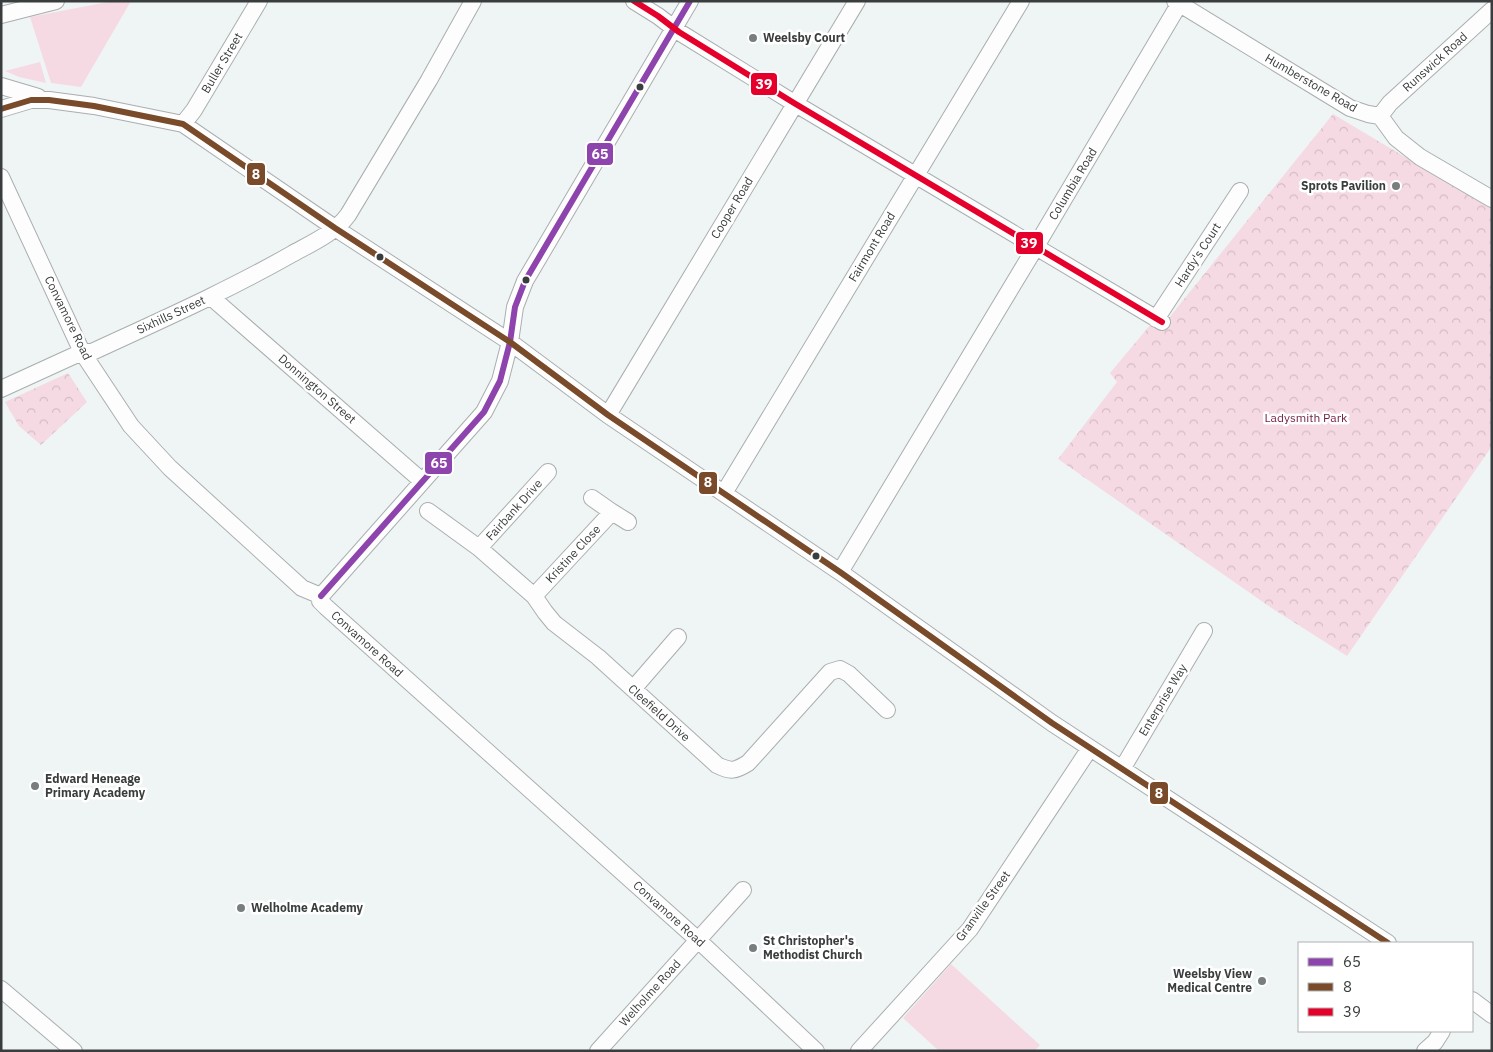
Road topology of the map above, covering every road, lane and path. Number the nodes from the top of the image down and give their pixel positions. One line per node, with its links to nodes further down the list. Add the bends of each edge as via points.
1 (56, 1): 9 (street)
2 (260, 1): 18 (street, Buller Street)
3 (473, 1): 23 (street, Sixhills Street, via 348,215)
4 (634, 1): 12 (street)
5 (690, 1): 12 (street)
6 (857, 1): 15 (street, Cooper Road)
7 (1020, 1): 19 (street, Fairmont Road)
8 (1178, 2): 17 (street, Humberstone Road, via 1350,108); 24 (street, Columbia Road)
9 (37, 4): 11 (street)
10 (1492, 10): 17 (street, Runswick Road, via 1390,103)
11 (1, 15)
12 (674, 29): 15 (street); 26 (street, via 533,266 515,307)
13 (1, 86): 14 (street)
14 (49, 100): 16 (street, via 32,100); 18 (street)
15 (794, 104): 19 (street); 29 (street, Cooper Road)
16 (1, 110)
17 (1380, 116): 22 (street, via 1396,138 1420,157)
18 (183, 124): 23 (street)
19 (915, 174): 24 (street); 32 (street, Fairmont Road)
20 (1, 177): 27 (street, Convamore Road)
21 (1240, 191): 24 (street, Hardy's Court, via 1159,320)
22 (1492, 199)
23 (335, 228): 25 (street, Sixhills Street, via 264,270); 26 (street)
24 (1036, 247): 38 (street, Columbia Road)
25 (211, 296): 27 (street, Sixhills Street, via 92,352); 31 (street, Donnington Street)
26 (510, 342): 29 (street); 31 (street, via 500,381 484,412)
27 (82, 352): 28 (street, Sixhills Street); 39 (street, Convamore Road, via 131,426 152,449 302,588)
28 (1, 389)
29 (608, 415): 32 (street)
30 (548, 472): 37 (street, Fairbank Drive)
31 (422, 481): 39 (street)
32 (724, 493): 38 (street)
33 (592, 498): 35 (street)
34 (428, 511): 37 (street, Cleefield Drive)
35 (612, 512): 36 (street); 40 (street, Kristine Close)
36 (628, 522)
37 (479, 548): 40 (street, Cleefield Drive)
38 (840, 572): 45 (street)
39 (321, 596): 48 (street, Convamore Road, via 320,601 326,607)
40 (534, 596): 43 (street, Cleefield Drive, via 554,622)
41 (1204, 631): 46 (street, Enterprise Way)
42 (678, 638): 43 (street)
43 (633, 689): 44 (street, Cleefield Drive, via 717,765 736,770 748,763 830,672 840,670 849,674)
44 (887, 710)
45 (1090, 748): 46 (street); 57 (street, Granville Street, via 970,929)
46 (1122, 769): 49 (street)
47 (742, 890): 48 (street, Welholme Road)
48 (698, 940): 55 (street, Welholme Road); 56 (street, Convamore Road)
49 (1386, 942)
50 (1, 988): 54 (street)
51 (1473, 1001): 52 (street)
52 (1492, 1015)
53 (1441, 1032): 58 (street)
54 (74, 1051)
55 (598, 1051)
56 (816, 1051)
57 (859, 1051)
58 (1425, 1051)

